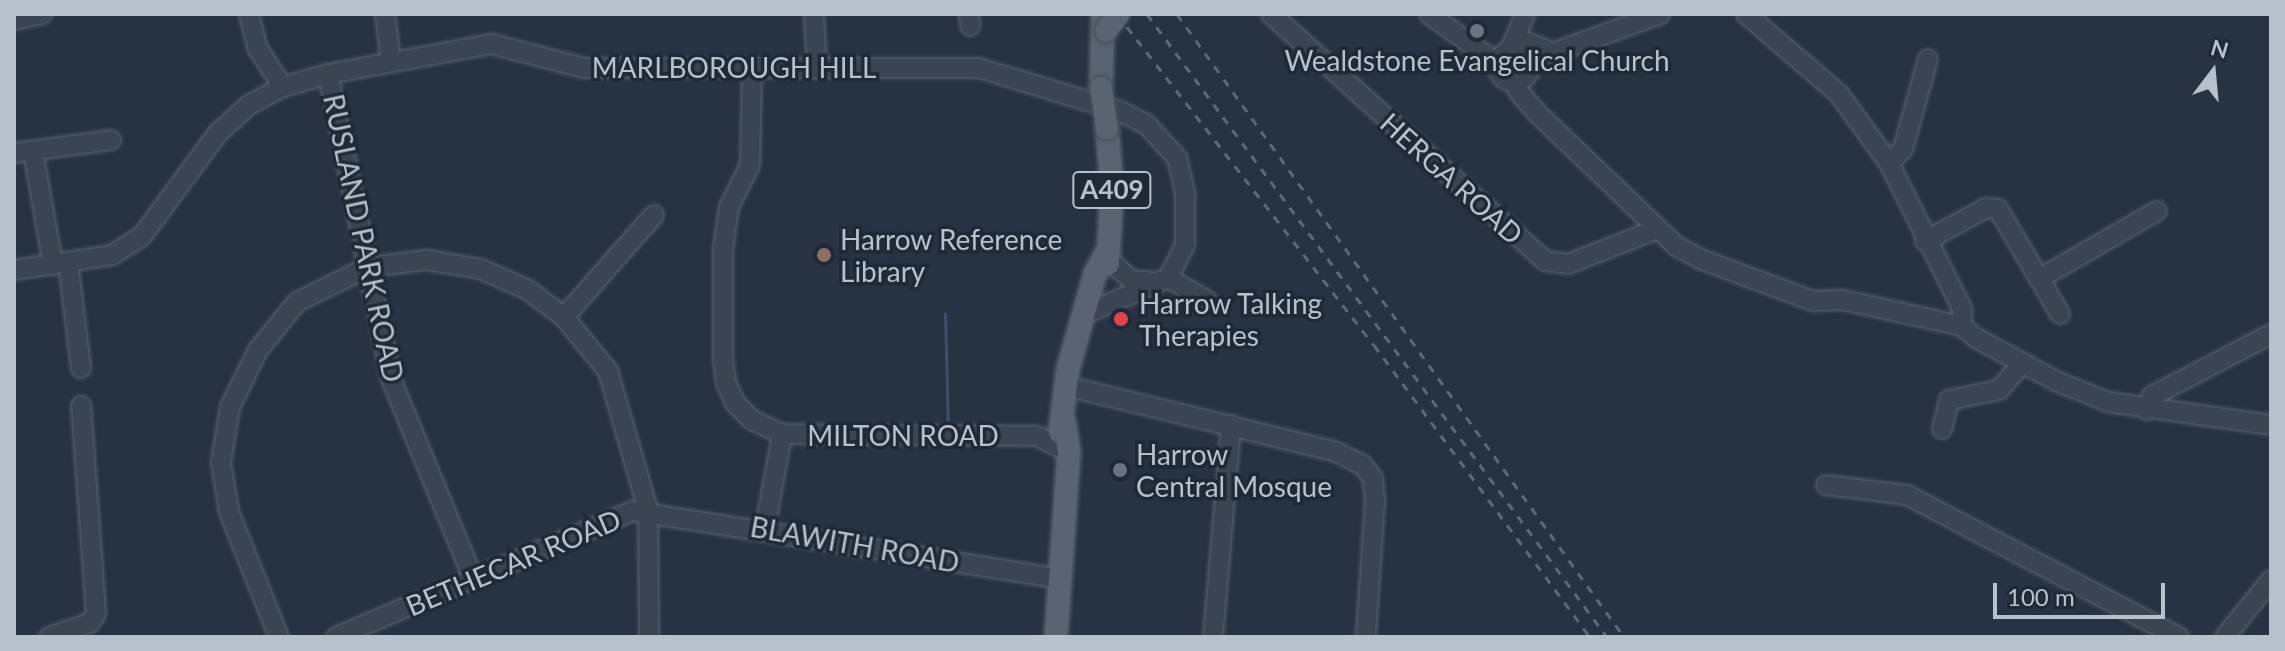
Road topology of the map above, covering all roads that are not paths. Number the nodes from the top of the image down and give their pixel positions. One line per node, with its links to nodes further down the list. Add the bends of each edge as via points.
1 (42, 14): 10 (street)
2 (249, 14): 19 (street, via 258,49)
3 (385, 14): 15 (street)
4 (814, 14): 16 (street)
5 (1271, 14): 25 (street, HERGA ROAD, via 1545,261 1568,264)
6 (1429, 14): 14 (street)
7 (1525, 14): 14 (street)
8 (1660, 14): 12 (street)
9 (1746, 14): 22 (street, via 1839,94)
10 (14, 20)
11 (1109, 20): 27 (main road, A409, bridge, via 1101,57 1112,187)
12 (1553, 53): 14 (street); 14 (street)
13 (1928, 59): 22 (street, via 1903,149)
14 (1517, 60): 25 (street, via 1518,91)
15 (391, 62): 17 (street, MARLBOROUGH HILL, via 492,44 584,68); 18 (street, MARLBOROUGH HILL)
16 (817, 69): 17 (street, MARLBOROUGH HILL); 32 (street, MARLBOROUGH HILL, via 979,68 1076,94 1147,125 1177,158 1184,184 1185,245)
17 (752, 71): 47 (street, MILTON ROAD, via 750,165 724,226 723,359 736,404 752,420)
18 (328, 74): 19 (street, MARLBOROUGH HILL); 29 (street, RUSLAND PARK ROAD)
19 (283, 87): 28 (street, MARLBOROUGH HILL, via 249,105 218,133 142,236 112,255)
20 (111, 140): 21 (street)
21 (23, 152): 28 (street)
22 (1889, 163): 26 (street)
23 (2157, 211): 31 (street)
24 (654, 215): 35 (street)
25 (1657, 229): 37 (street, via 1700,259 1813,301 1843,300)
26 (1925, 241): 31 (street, via 1986,208 1998,209); 37 (street, via 1962,308)
27 (1108, 255): 32 (street, via 1131,280); 36 (main road, A409, via 1101,258)
28 (60, 263): 30 (street, MARLBOROUGH HILL); 40 (street)
29 (368, 267): 35 (street, via 427,260 481,269 528,290); 53 (street, RUSLAND PARK ROAD, via 391,379); 56 (street, via 297,302 258,350 230,407 221,462 229,512)
30 (14, 270)
31 (2039, 279): 34 (street)
32 (1161, 280): 33 (street); 36 (street)
33 (1208, 301)
34 (2060, 314)
35 (564, 317): 50 (street, via 608,371)
36 (1086, 319): 41 (main road, A409)
37 (1962, 326): 39 (street)
38 (2271, 334): 43 (street, via 2152,396)
39 (2022, 364): 43 (street, via 2085,394); 46 (street, via 1999,390 1949,400)
40 (81, 368)
41 (1066, 386): 44 (street); 48 (main road, A409)
42 (81, 406): 55 (street, via 96,613 90,623)
43 (2147, 410): 45 (street)
44 (1231, 425): 60 (street); 61 (street, via 1354,458 1373,479)
45 (2271, 425)
46 (1942, 429)
47 (782, 434): 48 (street, MILTON ROAD); 51 (street)
48 (1063, 438): 52 (main road, A409)
49 (1826, 485): 62 (street, via 1907,495)
50 (648, 510): 51 (street, BLAWITH ROAD); 53 (street, BETHECAR ROAD, via 633,511); 58 (street)
51 (765, 528): 52 (street, BLAWITH ROAD)
52 (1062, 579): 59 (main road, A409)
53 (474, 580): 57 (street, BETHECAR ROAD)
54 (2271, 580): 63 (street)
55 (49, 637)
56 (279, 637)
57 (336, 637)
58 (649, 637)
59 (1056, 637)
60 (1213, 637)
61 (1366, 637)
62 (2179, 637)
63 (2225, 637)

